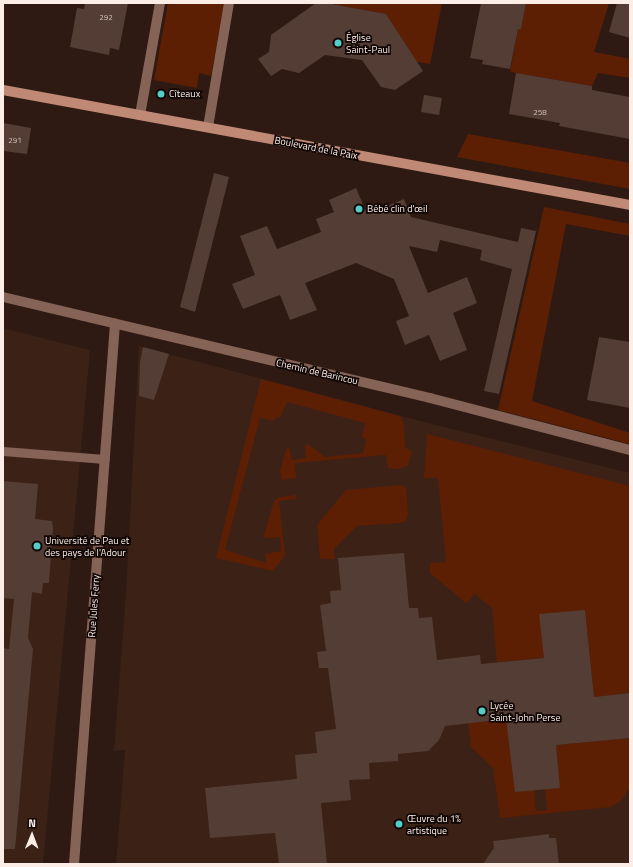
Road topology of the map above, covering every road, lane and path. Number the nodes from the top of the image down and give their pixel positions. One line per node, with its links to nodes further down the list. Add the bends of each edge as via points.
1 (160, 3): 4 (street)
2 (230, 3): 5 (street)
3 (3, 90): 4 (main road, Boulevard de la Paix)
4 (140, 114): 5 (main road, Boulevard de la Paix)
5 (208, 128): 6 (main road, Boulevard de la Paix)
6 (630, 205)
7 (3, 297): 8 (street, Chemin de Barincou)
8 (115, 324): 9 (street, Chemin de Barincou, via 430,398); 11 (street, Rue Jules Ferry)
9 (630, 450)
10 (3, 451): 11 (lane)
11 (105, 459): 12 (street, Rue Jules Ferry)
12 (74, 864)

